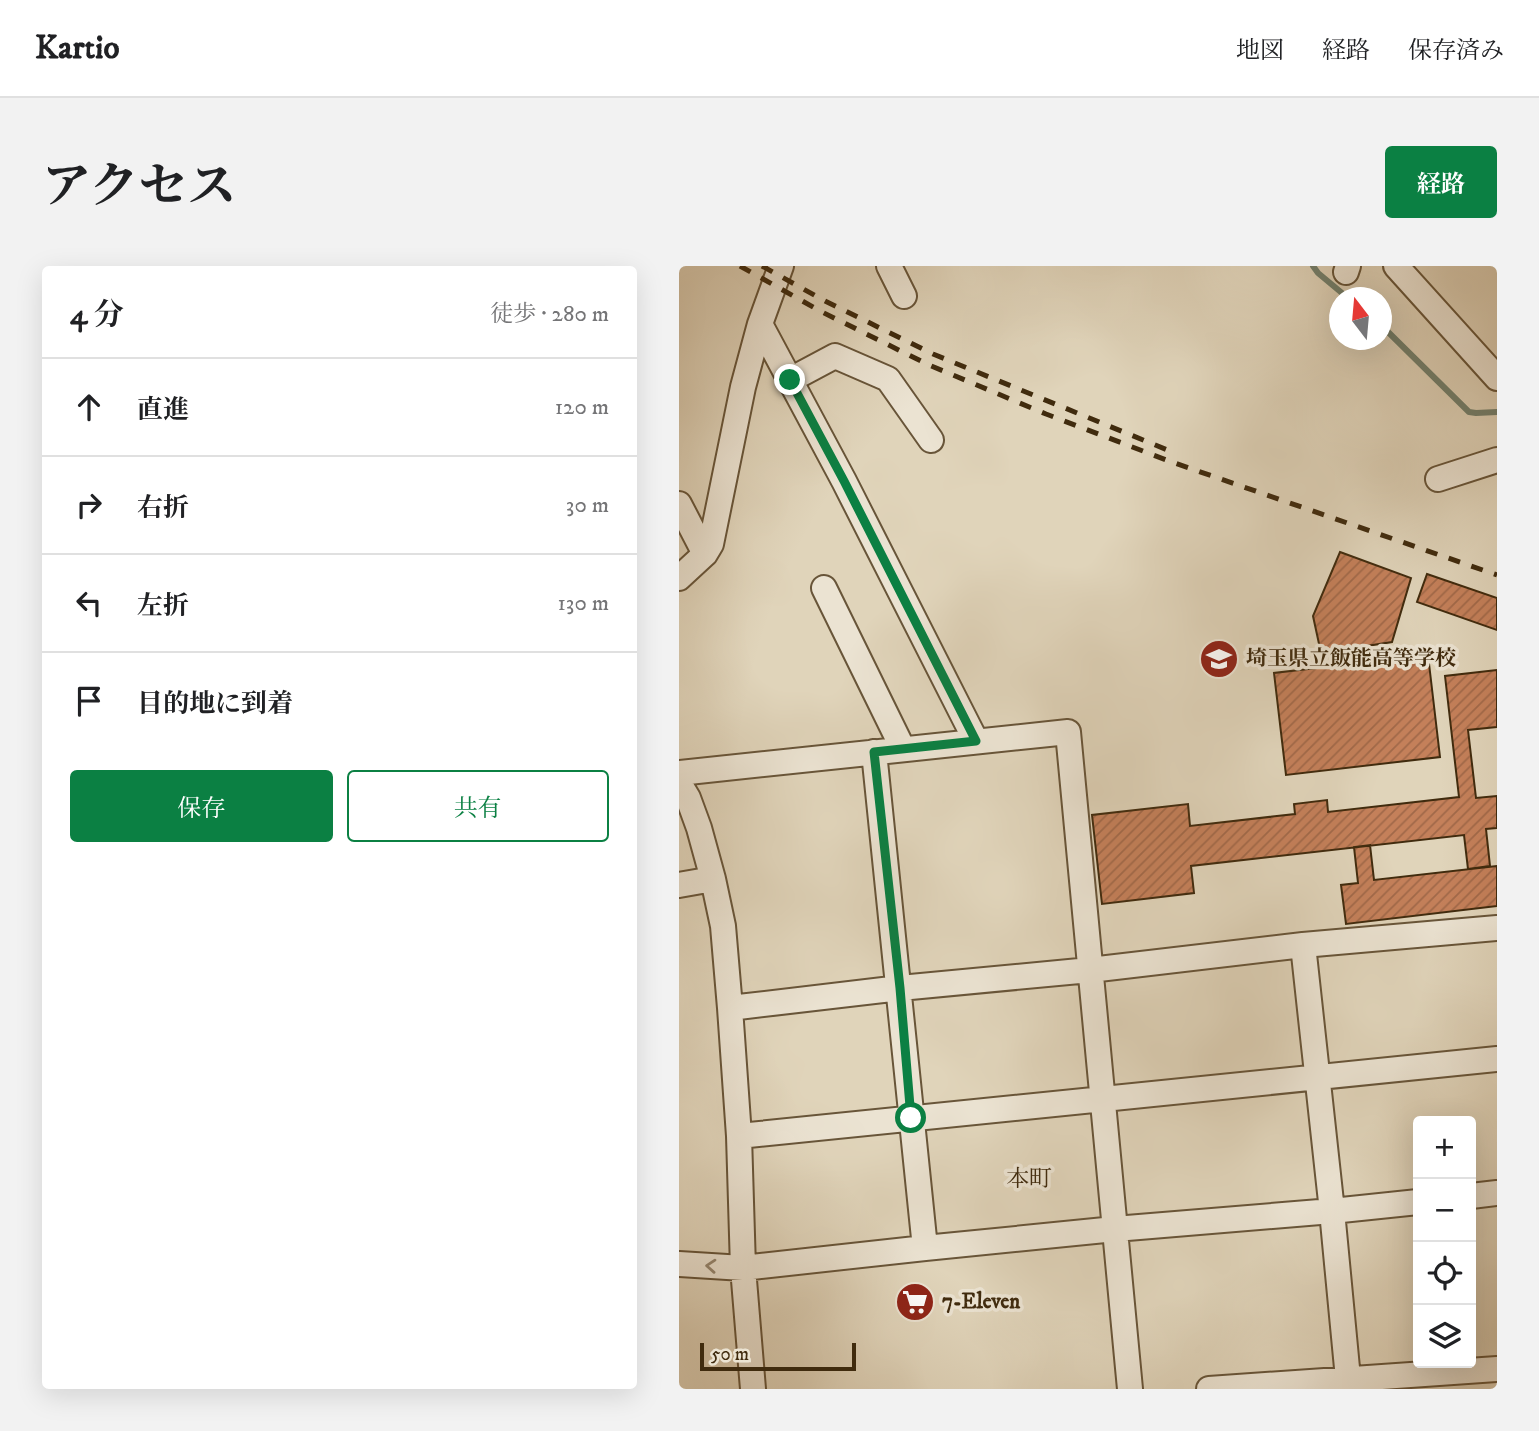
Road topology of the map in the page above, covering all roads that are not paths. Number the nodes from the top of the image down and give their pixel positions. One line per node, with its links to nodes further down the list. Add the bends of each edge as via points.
1 (781, 266): 5 (street)
2 (889, 266): 4 (street)
3 (1396, 266): 6 (street)
4 (904, 296)
5 (760, 324): 7 (street); 12 (street, via 712,544)
6 (1497, 378)
7 (790, 380): 8 (street, via 835,356 888,379); 15 (street)
8 (931, 440)
9 (1497, 460): 10 (street)
10 (1438, 479)
11 (679, 504): 12 (street)
12 (705, 554): 13 (street)
13 (679, 578)
14 (824, 588): 16 (street)
15 (976, 741): 16 (street); 24 (street, via 1068,732)
16 (903, 749): 17 (street)
17 (874, 752): 18 (street); 25 (street)
18 (679, 773)
19 (679, 783): 20 (street, via 699,828)
20 (713, 879): 21 (street); 26 (street, via 723,926)
21 (679, 885)
22 (1497, 928): 23 (street)
23 (1303, 945): 24 (street); 28 (street)
24 (1090, 971): 25 (street); 29 (street)
25 (900, 988): 26 (street); 30 (street)
26 (730, 1007): 31 (street)
27 (1497, 1059): 28 (street)
28 (1318, 1077): 29 (street); 35 (street)
29 (1102, 1099): 30 (street); 36 (street)
30 (911, 1118): 31 (street); 37 (street)
31 (739, 1136): 39 (street)
32 (1497, 1194): 33 (street)
33 (1476, 1196)
34 (1413, 1203): 35 (street)
35 (1332, 1211): 36 (street); 41 (street)
36 (1115, 1229): 37 (street); 43 (street)
37 (925, 1248): 39 (street)
38 (679, 1264): 39 (street, one-way to 38)
39 (743, 1268): 42 (street)
40 (1497, 1369): 41 (street)
41 (1348, 1384): 44 (street)
42 (753, 1389)
43 (1130, 1389)
44 (1218, 1389)

